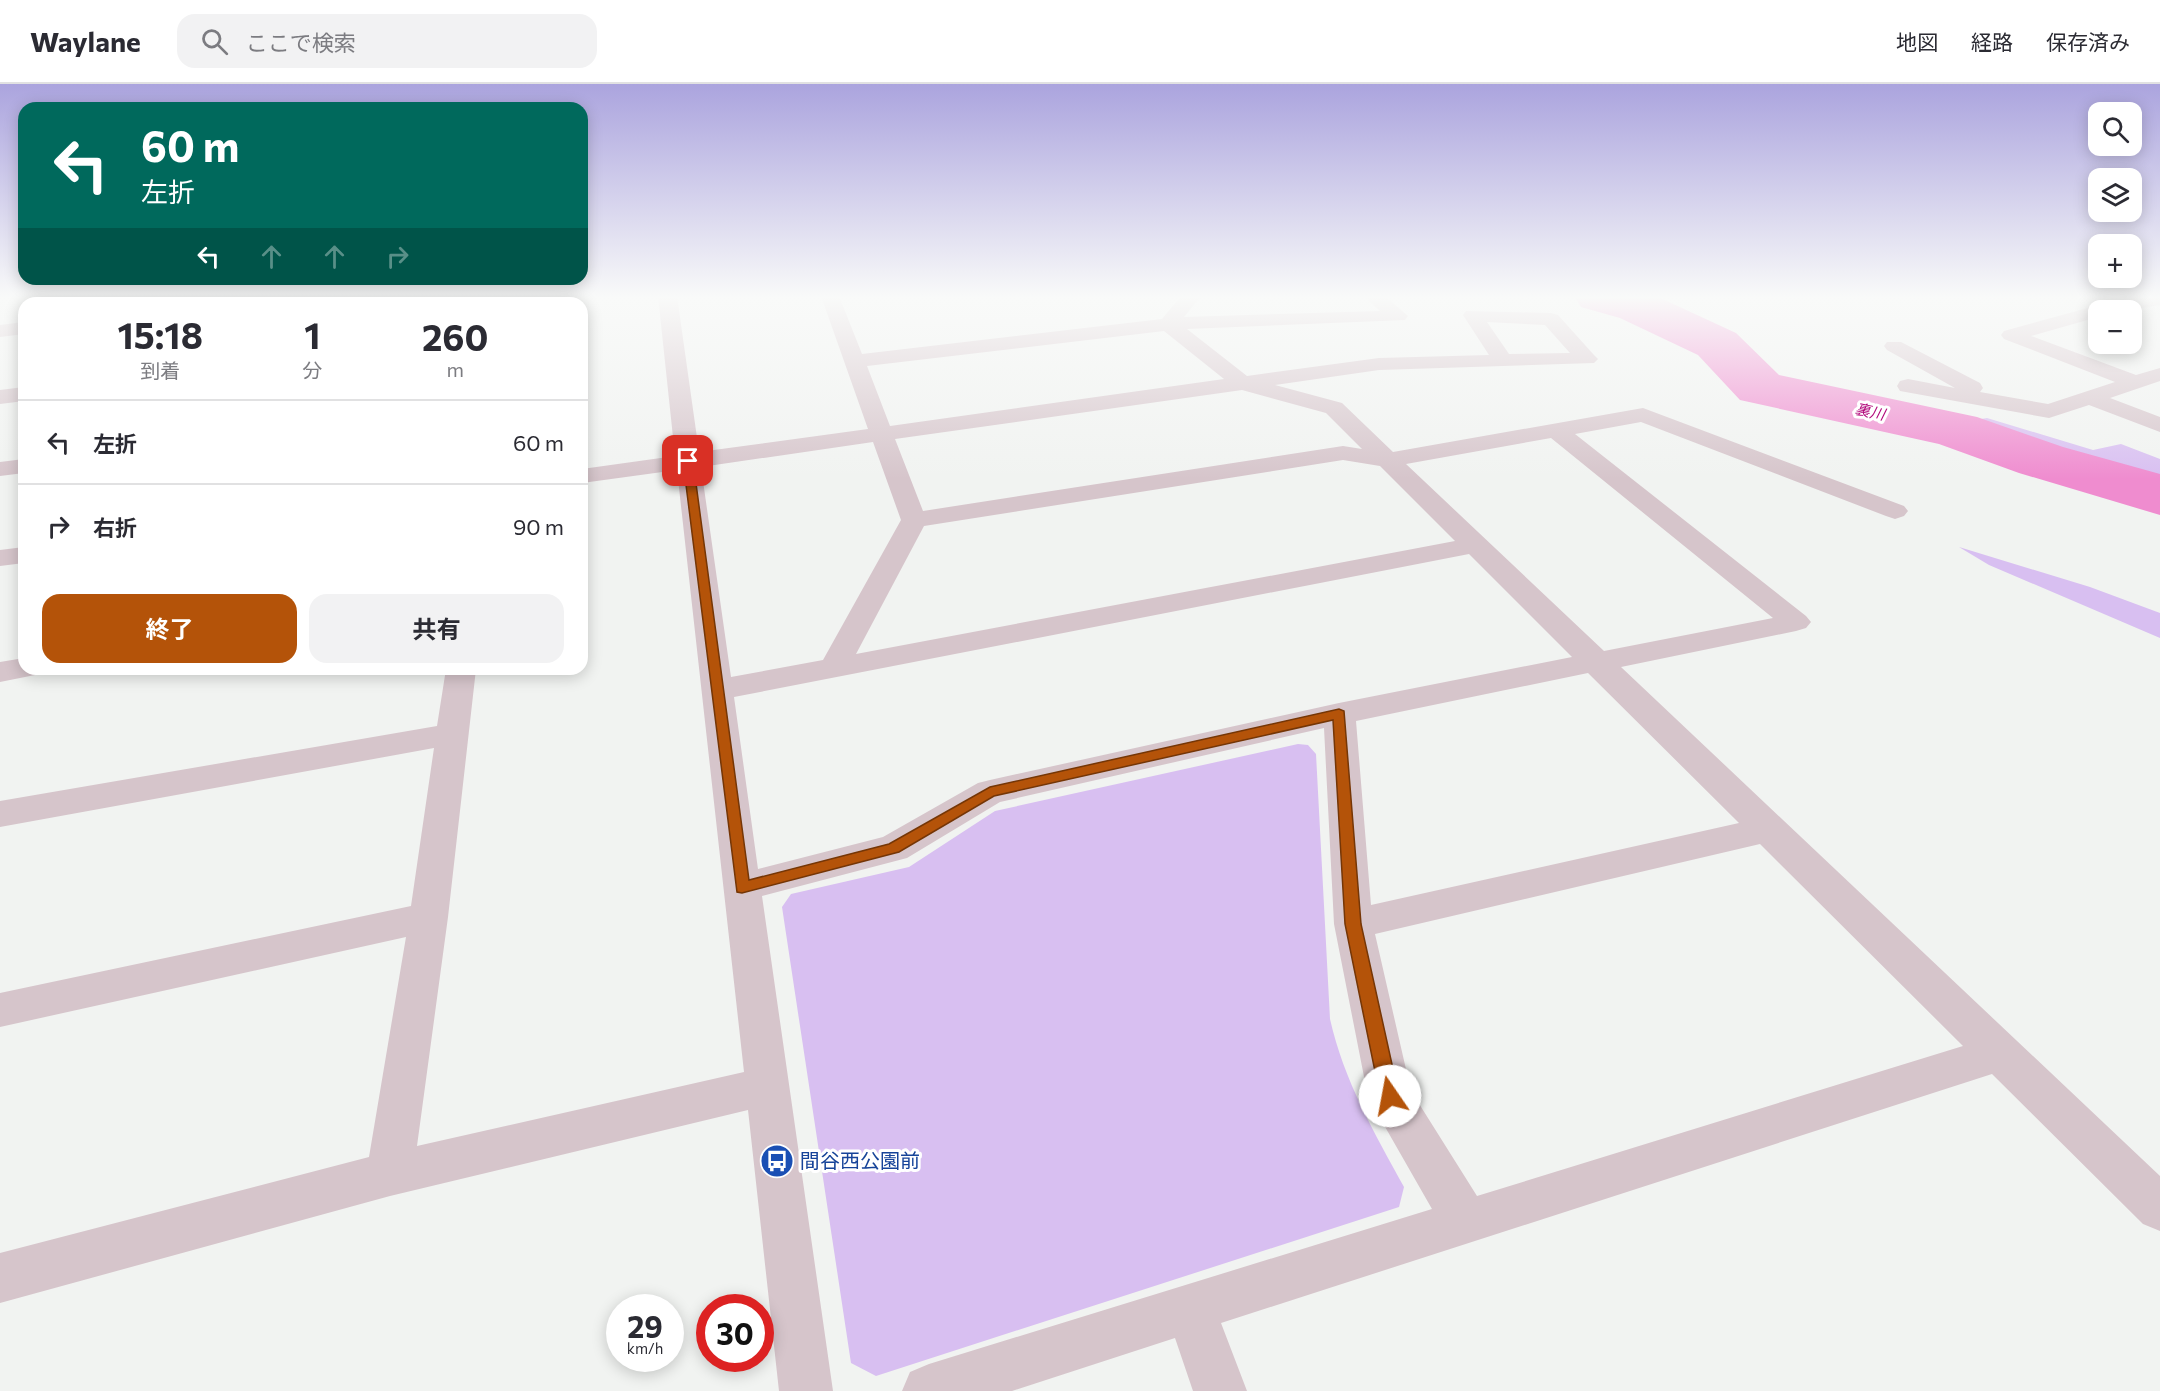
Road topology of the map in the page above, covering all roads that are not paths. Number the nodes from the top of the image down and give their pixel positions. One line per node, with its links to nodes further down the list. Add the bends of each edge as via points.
1 (675, 357): 23 (street)
2 (853, 357): 9 (street)
3 (888, 357): 9 (street)
4 (1209, 357): 13 (street)
5 (1500, 357): 10 (street)
6 (1585, 357): 10 (street)
7 (1915, 357): 18 (street)
8 (2069, 357): 12 (street)
9 (854, 361): 21 (street)
10 (1503, 361): 13 (street, via 1379,364)
11 (2160, 374): 12 (street)
12 (2135, 382): 17 (street)
13 (1242, 383): 21 (street); 22 (street, via 1334,408)
14 (1908, 386): 18 (street)
15 (18, 395): 16 (street)
16 (0, 397)
17 (2088, 397): 18 (street, via 2049,411); 19 (street)
18 (2000, 402)
19 (2160, 425)
20 (1555, 430): 22 (street); 27 (street, via 1643,415); 32 (street, via 1796,622)
21 (882, 434): 23 (street); 28 (street)
22 (1387, 460): 28 (street, via 1343,453); 29 (street)
23 (688, 461): 26 (street); 37 (street)
24 (18, 467): 25 (street)
25 (0, 469)
26 (588, 475)
27 (1895, 511)
28 (914, 520): 33 (street)
29 (1475, 545): 32 (street); 33 (street)
30 (18, 556): 31 (street)
31 (0, 558)
32 (1597, 662): 38 (street); 41 (street)
33 (834, 667): 37 (street)
34 (18, 669): 35 (street)
35 (0, 672)
36 (460, 675): 39 (street)
37 (717, 690): 42 (street)
38 (1339, 714): 42 (street, via 990,792 894,848); 44 (street)
39 (453, 734): 40 (street); 43 (street)
40 (0, 814)
41 (1768, 829): 44 (street); 46 (street)
42 (742, 887): 47 (street)
43 (429, 917): 45 (street); 48 (street)
44 (1353, 924): 50 (street, via 1390,1096)
45 (0, 1010)
46 (2000, 1053): 49 (street); 50 (street)
47 (767, 1086): 48 (street); 53 (street)
48 (390, 1174): 51 (street)
49 (2160, 1208)
50 (1466, 1222): 52 (street)
51 (0, 1278)
52 (1190, 1308): 54 (street); 55 (street)
53 (806, 1391)
54 (929, 1391)
55 (1220, 1391)

